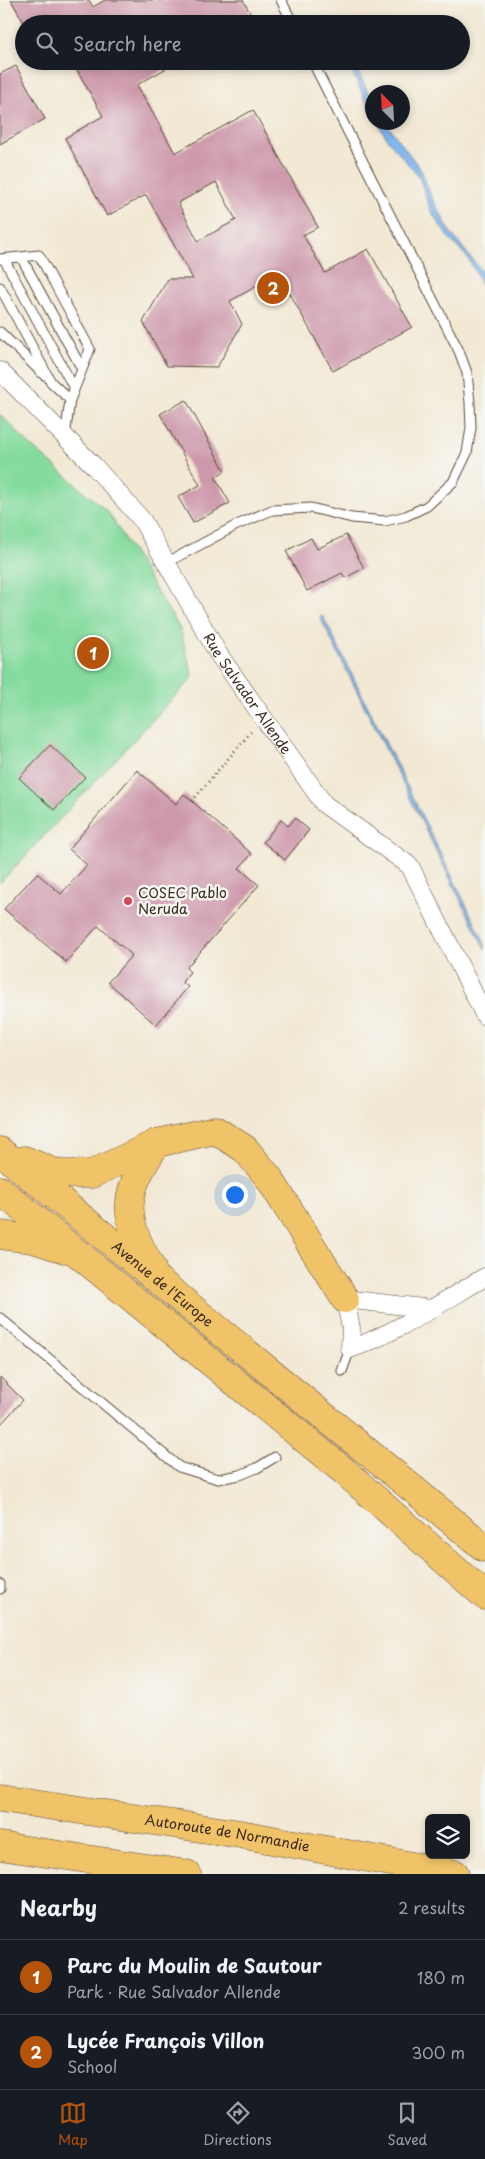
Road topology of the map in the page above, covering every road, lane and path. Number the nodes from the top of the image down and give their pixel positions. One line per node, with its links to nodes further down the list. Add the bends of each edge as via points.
1 (281, 0): 2 (lane)
2 (288, 15)
3 (317, 70): 14 (lane, via 459,351 467,373 470,403 467,453 454,482 427,506 406,516 385,521 352,518 311,508 272,510)
4 (21, 257): 5 (lane); 8 (lane); 8 (lane, via 39,255 55,284 90,349)
5 (2, 259): 11 (lane)
6 (0, 287): 10 (lane)
7 (0, 332): 10 (lane)
8 (82, 369): 11 (lane)
9 (0, 371): 13 (street, Rue Salvador Allende)
10 (51, 382): 12 (lane)
11 (74, 388): 12 (lane)
12 (70, 400): 13 (lane)
13 (65, 437): 14 (street, Rue Salvador Allende, via 142,520)
14 (168, 562): 15 (street, Rue Salvador Allende, via 219,655)
15 (267, 723): 16 (path, via 249,733); 17 (street, Rue Salvador Allende, via 324,804 410,866)
16 (192, 801)
17 (485, 1016)
18 (157, 1143): 19 (main road, via 92,1174 58,1174); 24 (main road, via 138,1172 128,1209 136,1240); 25 (main road, via 215,1130 244,1149 269,1178)
19 (2, 1152): 24 (main road, Avenue de l'Europe)
20 (0, 1190): 22 (main road)
21 (0, 1235): 22 (main road, via 33,1239)
22 (78, 1253): 34 (main road, via 391,1512)
23 (485, 1277): 26 (street)
24 (159, 1280): 31 (main road, Avenue de l'Europe)
25 (345, 1299): 26 (street); 28 (street, via 351,1328)
26 (431, 1309): 28 (street, via 371,1342)
27 (0, 1318): 30 (lane, via 179,1467 218,1479 240,1476)
28 (350, 1349): 29 (lane)
29 (342, 1371)
30 (275, 1457)
31 (485, 1548)
32 (0, 1584): 33 (lane)
33 (0, 1589)
34 (485, 1596)
35 (0, 1798): 38 (main road, Autoroute de Normandie, via 240,1834)
36 (0, 1846): 37 (main road)
37 (187, 1874)
38 (455, 1874)

